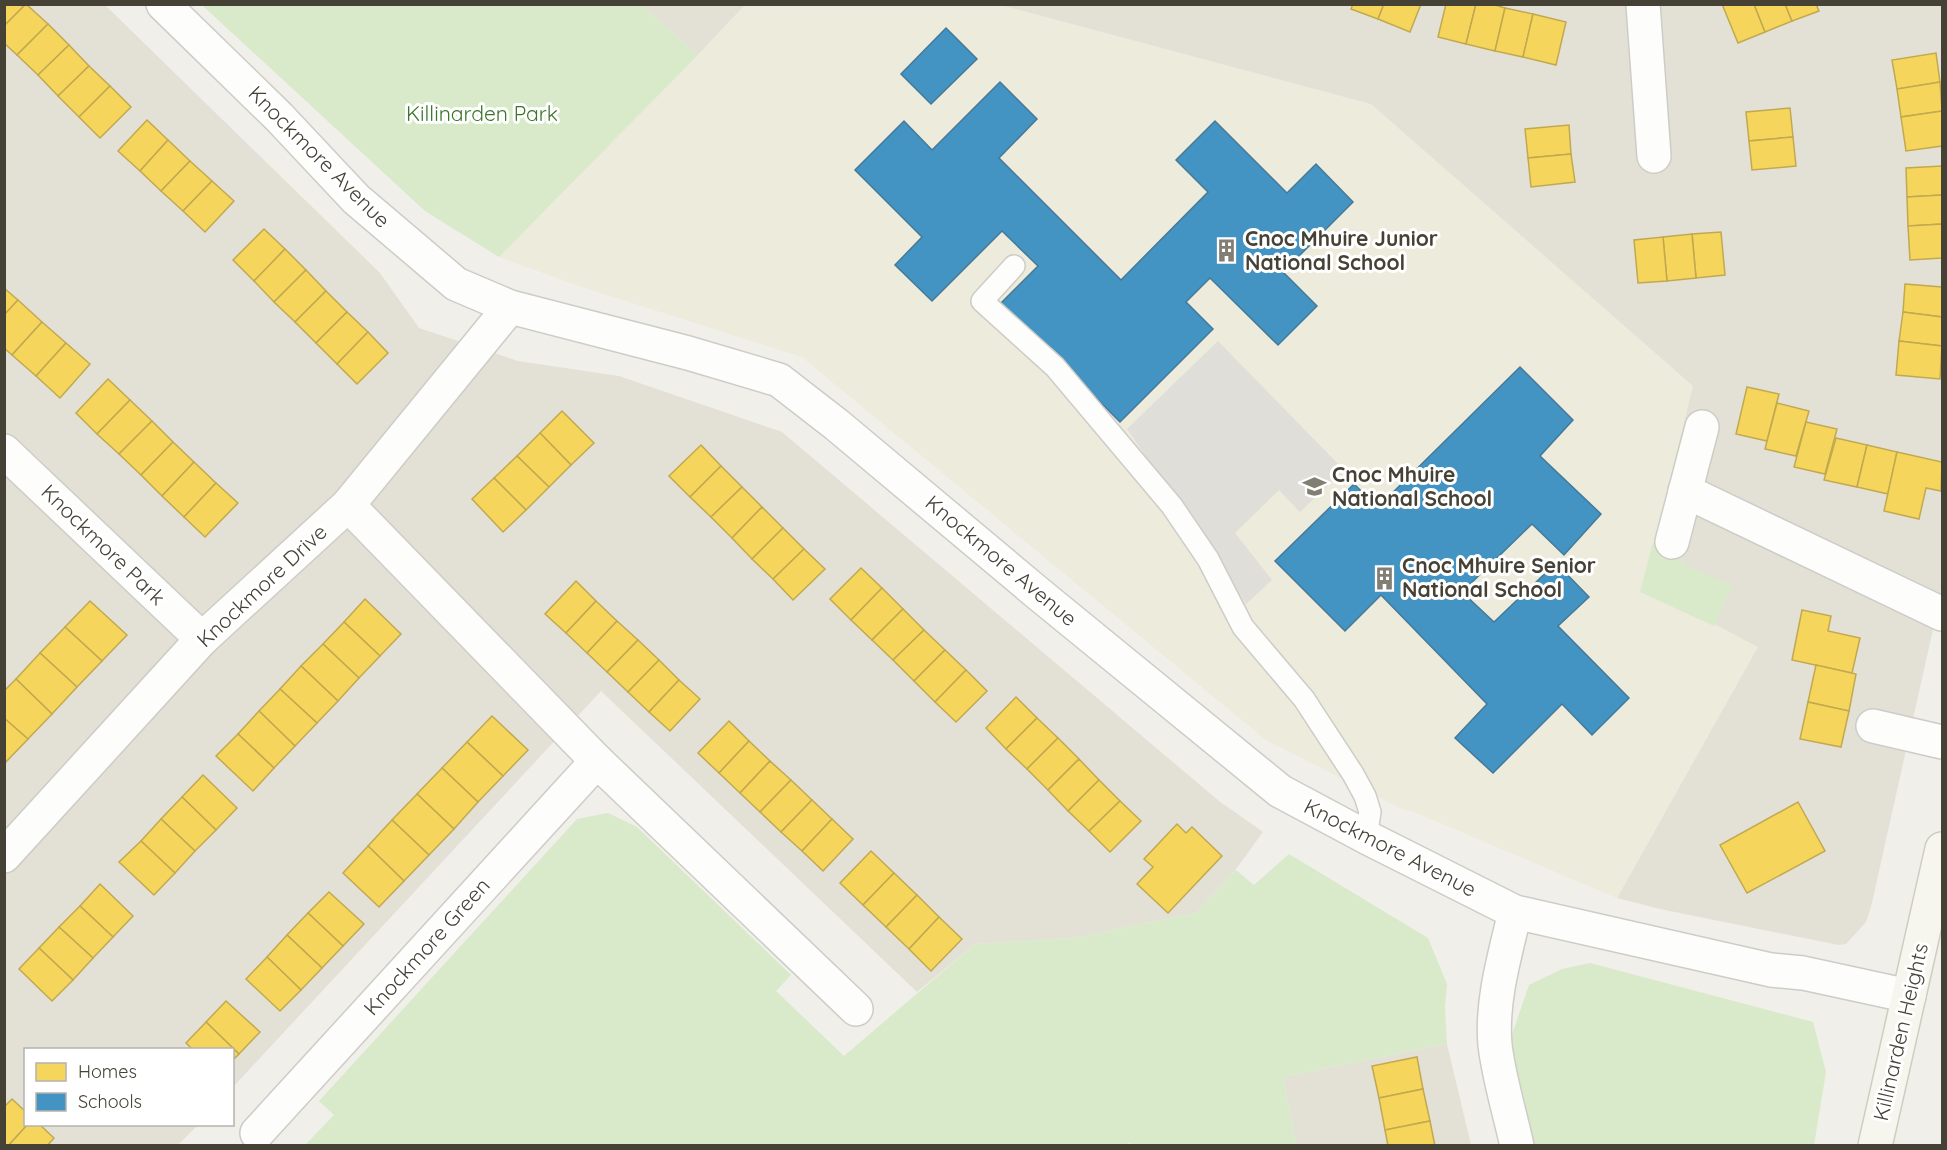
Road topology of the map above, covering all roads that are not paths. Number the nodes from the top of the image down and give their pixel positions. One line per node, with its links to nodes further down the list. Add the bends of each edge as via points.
1 (163, 4): 5 (street, Knockmore Avenue, via 356,199 456,284)
2 (1643, 4): 3 (street)
3 (1654, 156)
4 (1014, 266): 16 (lane, via 982,301 1055,366 1172,506 1208,559 1243,627 1304,699 1357,781 1370,812)
5 (510, 307): 9 (street, Knockmore Drive); 16 (street, Knockmore Avenue, via 779,380 1280,791)
6 (1702, 427): 8 (street)
7 (4, 451): 12 (street, Knockmore Park)
8 (1685, 491): 10 (street); 11 (street)
9 (348, 505): 12 (street, Knockmore Drive); 15 (street)
10 (1672, 542)
11 (1942, 614)
12 (202, 639): 17 (street, Knockmore Drive)
13 (1873, 726): 14 (street)
14 (1942, 742)
15 (597, 761): 21 (street); 22 (street, Knockmore Green)
16 (1366, 837): 19 (street, Knockmore Avenue)
17 (4, 856)
18 (1941, 864): 20 (street, Killinarden Heights)
19 (1515, 912): 20 (street, Knockmore Avenue, via 1772,970); 23 (street, via 1502,968 1495,1026)
20 (1909, 996): 24 (street, Killinarden Heights)
21 (856, 1009)
22 (257, 1133)
23 (1518, 1146)
24 (1875, 1146)

